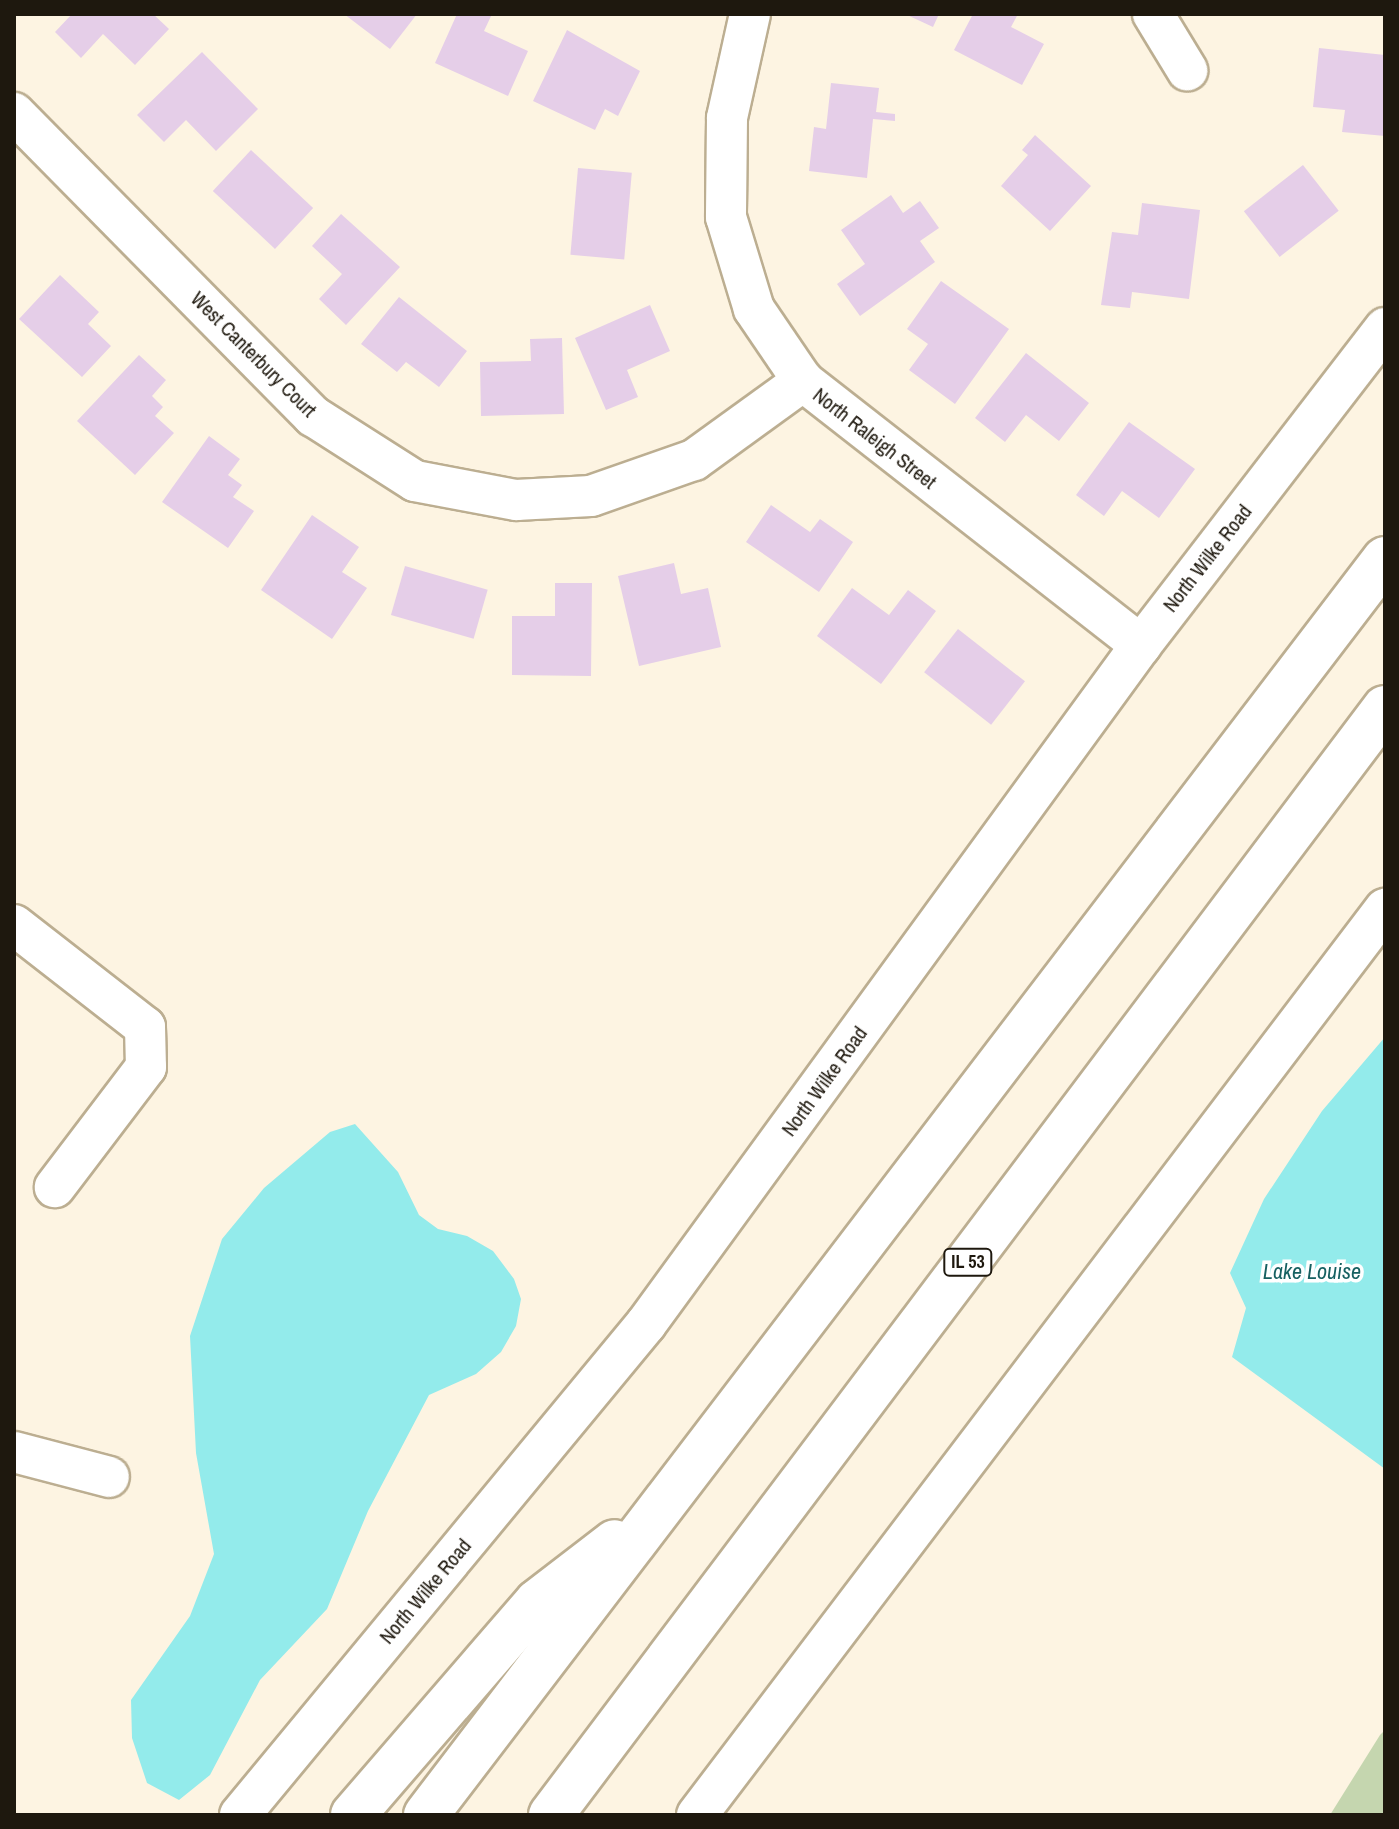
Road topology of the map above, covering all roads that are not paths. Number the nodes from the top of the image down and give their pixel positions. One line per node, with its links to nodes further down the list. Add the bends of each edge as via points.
1 (1153, 14): 3 (street)
2 (745, 16): 6 (street, North Raleigh Street, via 727,118 726,217 754,309)
3 (1187, 70)
4 (14, 113): 6 (street, West Canterbury Court, via 313,416 415,481 516,500 591,496 694,460)
5 (1385, 328): 8 (street, North Wilke Road)
6 (803, 381): 8 (street, North Raleigh Street)
7 (1385, 559): 15 (highway)
8 (1141, 645): 16 (street, North Wilke Road, via 646,1324)
9 (1385, 708): 19 (highway, IL 53)
10 (1385, 909): 20 (street)
11 (14, 925): 12 (street, via 145,1027 146,1067)
12 (55, 1187)
13 (14, 1452): 14 (street)
14 (109, 1477)
15 (662, 1506): 17 (highway, via 537,1602); 18 (highway)
16 (240, 1815)
17 (353, 1815)
18 (426, 1815)
19 (551, 1815)
20 (697, 1815)

